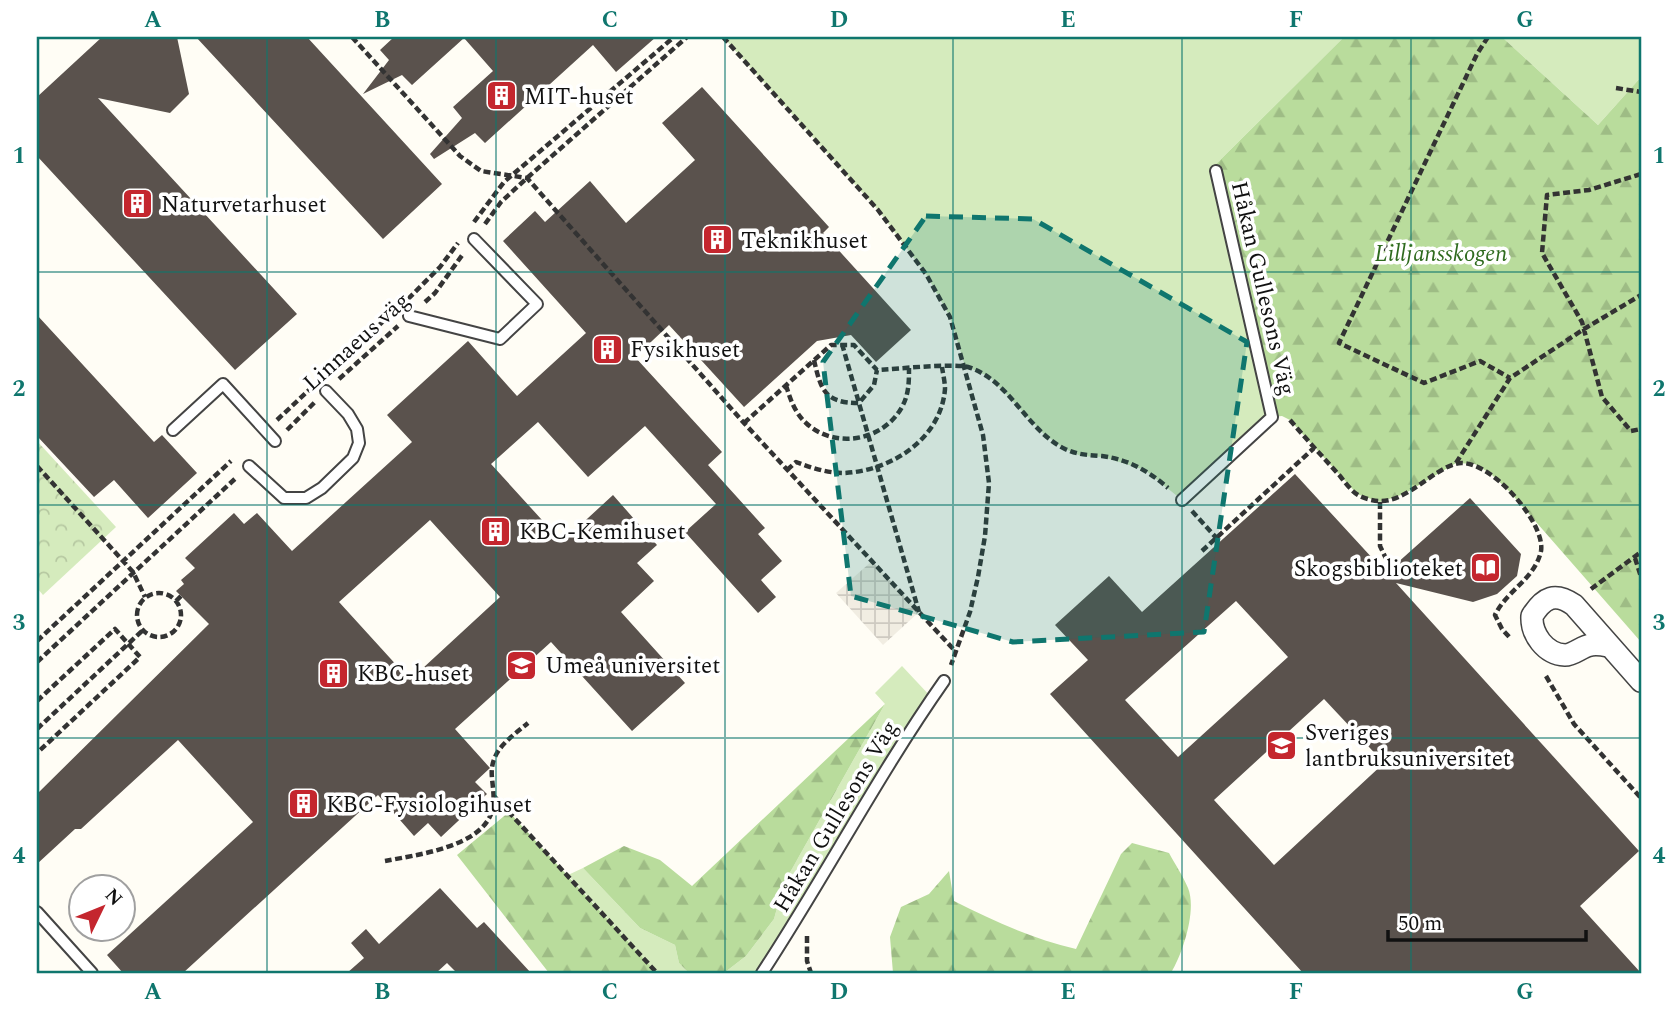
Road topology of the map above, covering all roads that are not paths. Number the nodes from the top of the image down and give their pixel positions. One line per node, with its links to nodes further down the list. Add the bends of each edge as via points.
1 (1216, 171): 8 (lane, Håkan Gullesons Väg, via 1272,418)
2 (469, 237): 3 (lane, via 537,304 500,339)
3 (409, 316)
4 (326, 391): 7 (lane, via 357,429 359,443 353,458 306,498 284,499)
5 (173, 430): 6 (lane, via 223,384)
6 (275, 442)
7 (249, 466)
8 (1182, 500)
9 (1608, 646): 9 (street, via 1565,598 1544,600 1532,616 1535,634 1553,652 1566,655 1591,645); 11 (street)
10 (944, 681): 14 (lane, Håkan Gullesons Väg)
11 (1641, 681)
12 (37, 912): 13 (lane)
13 (92, 973)
14 (762, 973)

